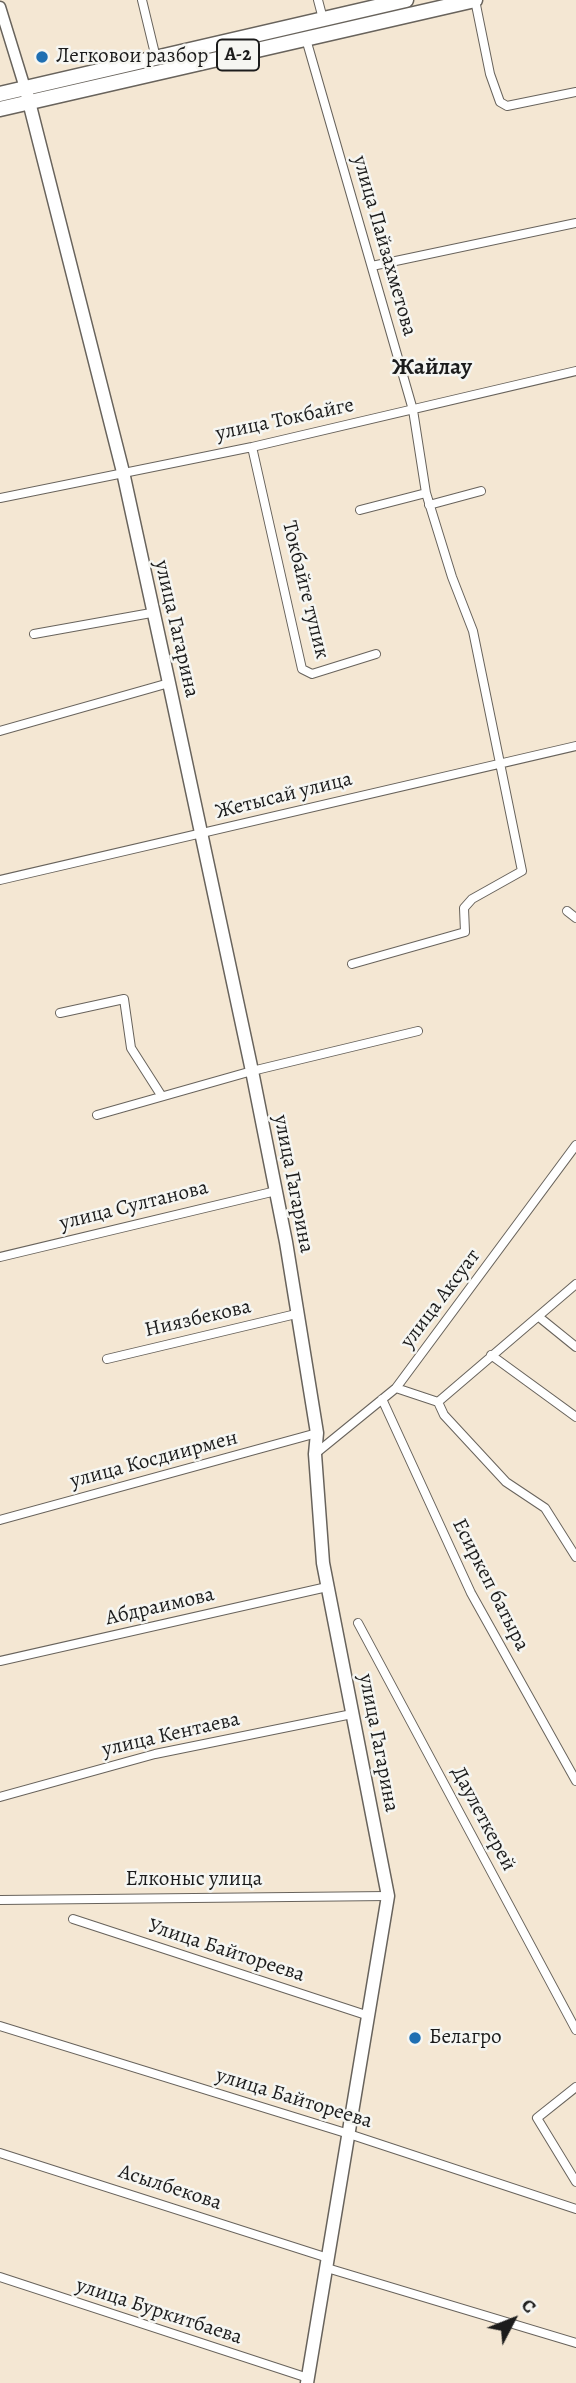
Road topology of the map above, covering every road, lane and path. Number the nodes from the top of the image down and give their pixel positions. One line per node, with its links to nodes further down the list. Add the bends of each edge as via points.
1 (142, 0): 8 (street)
2 (318, 0): 6 (street)
3 (406, 0): 6 (highway, A-2)
4 (475, 0): 7 (highway, A-2); 10 (street, via 499,102 507,106)
5 (0, 7): 9 (street, улица Гагарина)
6 (323, 19): 8 (highway, A-2)
7 (306, 39): 12 (highway, A-2); 15 (street, улица Пайзахметова)
8 (156, 58): 9 (highway, A-2)
9 (24, 88): 11 (highway, A-2); 12 (main road, улица Гагарина)
10 (576, 92)
11 (0, 94)
12 (29, 103): 13 (highway, A-2); 19 (main road, улица Гагарина)
13 (0, 109)
14 (576, 223): 15 (street)
15 (372, 266): 17 (street, улица Пайзахметова)
16 (576, 371): 17 (street, улица Токбайге)
17 (413, 410): 18 (street, улица Токбайге); 21 (street, улица Пайзахметова)
18 (253, 447): 19 (street, улица Токбайге); 27 (street, Токбайге тупик, via 302,669 312,674)
19 (123, 472): 22 (street, улица Токбайге); 25 (main road, улица Гагарина)
20 (481, 491): 23 (street)
21 (426, 493): 23 (street, улица Пайзахметова); 24 (street)
22 (0, 498)
23 (429, 505): 31 (street, улица Пайзахметова, via 473,631)
24 (360, 510)
25 (151, 613): 26 (street); 28 (main road, улица Гагарина)
26 (34, 634)
27 (376, 654)
28 (169, 683): 29 (street); 32 (main road, улица Гагарина)
29 (0, 731)
30 (576, 746): 31 (street, Жетысай улица)
31 (500, 762): 32 (street, Жетысай улица); 36 (street, улица Пайзахметова, via 522,871 472,899 464,908 465,932)
32 (200, 835): 33 (street, Жетысай улица); 39 (main road, улица Гагарина)
33 (0, 880)
34 (567, 911): 35 (street)
35 (576, 918)
36 (352, 964)
37 (60, 1013): 40 (street, via 124,999 131,1048)
38 (418, 1031): 39 (street)
39 (252, 1071): 40 (street); 43 (main road, улица Гагарина)
40 (161, 1095): 41 (street)
41 (97, 1115)
42 (576, 1145): 51 (street, улица Аксуат)
43 (276, 1191): 44 (street, улица Султанова); 46 (main road, улица Гагарина)
44 (0, 1257)
45 (576, 1284): 47 (street)
46 (296, 1314): 50 (street, Ниязбекова); 55 (main road, улица Гагарина)
47 (539, 1317): 48 (street); 49 (street)
48 (576, 1347)
49 (491, 1355): 53 (street); 54 (street)
50 (107, 1359)
51 (396, 1388): 52 (street, улица Аксуат); 53 (street)
52 (382, 1399): 56 (street, улица Аксуат); 63 (street, Есиркеп батыра, via 471,1593)
53 (438, 1402): 58 (street, via 444,1415 506,1482 545,1508)
54 (576, 1417)
55 (317, 1433): 56 (main road, улица Гагарина); 57 (street, улица Косдиирмен)
56 (315, 1454): 59 (main road, улица Гагарина)
57 (0, 1520)
58 (576, 1557)
59 (327, 1587): 61 (street, Абдраимова); 62 (main road, улица Гагарина)
60 (358, 1623): 70 (street, Даулеткерей)
61 (0, 1661)
62 (352, 1714): 64 (street, улица Кентаева, via 155,1754); 65 (main road, улица Гагарина)
63 (576, 1781)
64 (0, 1797)
65 (388, 1896): 66 (street, Елконыс улица); 68 (main road, улица Гагарина)
66 (0, 1900)
67 (73, 1919): 68 (street, Улица Байтореева)
68 (369, 2015): 72 (main road, улица Гагарина)
69 (0, 2026): 72 (street, улица Байтореева)
70 (576, 2030)
71 (576, 2087): 74 (street, via 537,2118)
72 (349, 2134): 75 (street, улица Байтореева); 76 (main road, улица Гагарина)
73 (0, 2152): 76 (street, Асылбекова)
74 (576, 2182)
75 (576, 2209)
76 (328, 2263): 78 (street, Асылбекова); 79 (main road, улица Гагарина)
77 (0, 2277): 79 (street, улица Буркитбаева)
78 (576, 2343)
79 (307, 2381)

